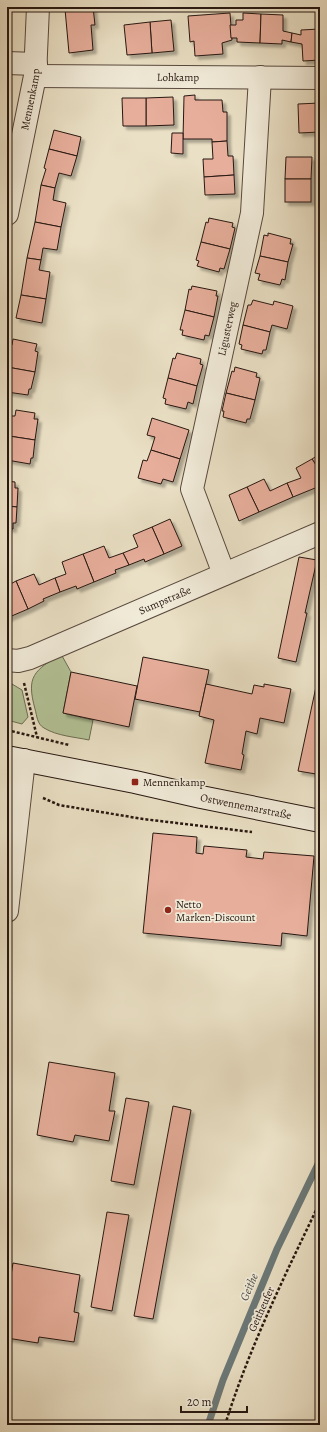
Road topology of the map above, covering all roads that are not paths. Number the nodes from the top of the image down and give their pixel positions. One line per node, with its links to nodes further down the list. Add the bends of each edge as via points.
1 (38, 7): 3 (street, Mennenkamp)
2 (7, 63): 3 (street, Lohkamp)
3 (36, 70): 4 (street, Lohkamp); 6 (street, Mennenkamp)
4 (260, 77): 5 (street, Lohkamp); 8 (street, Ligusterweg, via 252,213 192,489)
5 (320, 78)
6 (7, 214)
7 (320, 533): 8 (street, Sumpstraße)
8 (224, 574): 9 (street, Sumpstraße, via 30,658)
9 (13, 661)
10 (15, 758): 11 (street, Ostwennemarstraße); 12 (street, via 20,788)
11 (320, 821)
12 (7, 911)

